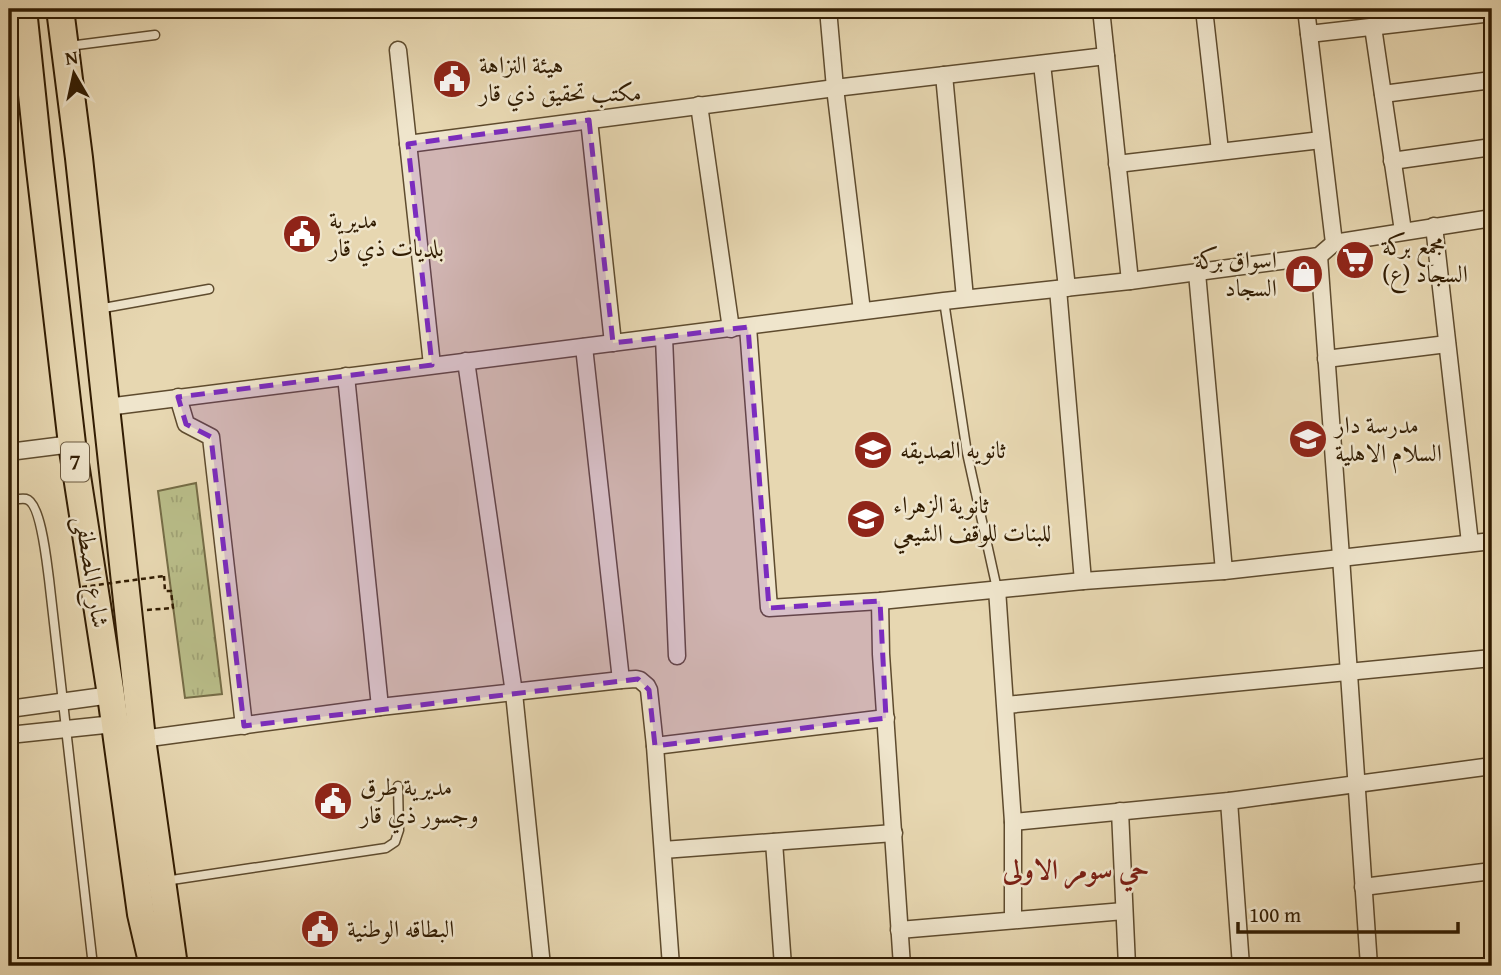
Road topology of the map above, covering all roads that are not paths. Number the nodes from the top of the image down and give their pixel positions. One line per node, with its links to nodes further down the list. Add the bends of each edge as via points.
1 (23, 9): 22 (highway, شارع المصطفى / 7)
2 (60, 9): 11 (highway, شارع المصطفى / 7)
3 (828, 9): 17 (street)
4 (1101, 9): 13 (street)
5 (1204, 9): 26 (street)
6 (1306, 9): 9 (street)
7 (1492, 13): 8 (street)
8 (1374, 27): 9 (street); 18 (street)
9 (1310, 34): 23 (street)
10 (155, 35): 11 (lane)
11 (66, 47): 21 (highway, شارع المصطفى / 7)
12 (397, 50): 24 (street)
13 (1106, 56): 14 (street); 28 (street)
14 (1042, 64): 15 (street); 36 (street)
15 (944, 75): 17 (street); 38 (street)
16 (1492, 80): 18 (street)
17 (835, 88): 19 (street); 41 (street)
18 (1383, 94): 27 (street)
19 (699, 105): 20 (street); 43 (street)
20 (589, 120): 24 (street); 45 (street)
21 (76, 133): 22 (highway); 40 (highway, شارع المصطفى / 7)
22 (37, 139): 54 (highway, شارع المصطفى / 7)
23 (1321, 140): 26 (street); 32 (street)
24 (408, 144): 50 (street)
25 (1492, 147): 27 (street)
26 (1220, 152): 28 (street)
27 (1392, 161): 31 (street)
28 (1117, 164): 35 (street)
29 (1492, 218): 30 (street)
30 (1434, 226): 31 (street); 46 (street)
31 (1403, 231): 32 (street)
32 (1334, 243): 33 (street)
33 (1319, 256): 34 (street); 48 (street)
34 (1197, 272): 35 (street); 60 (street)
35 (1130, 281): 36 (street)
36 (1062, 288): 38 (street); 61 (street)
37 (209, 289): 40 (lane)
38 (965, 298): 39 (street)
39 (944, 301): 41 (street); 62 (lane, via 967,453)
40 (95, 310): 53 (highway, شارع المصطفى / 7)
41 (862, 311): 42 (street)
42 (748, 327): 43 (street); 63 (street, via 769,608)
43 (732, 328): 44 (street)
44 (664, 337): 45 (street); 64 (street)
45 (613, 343): 47 (street)
46 (1447, 344): 48 (street); 58 (street)
47 (584, 347): 49 (street); 67 (street)
48 (1326, 359): 59 (street)
49 (466, 361): 50 (street); 68 (street)
50 (432, 365): 51 (street)
51 (346, 376): 52 (street); 72 (street)
52 (178, 397): 53 (street); 76 (street, via 186,424 211,437)
53 (107, 407): 79 (highway, شارع المصطفى / 7)
54 (72, 444): 55 (street); 69 (highway, شارع المصطفى / 7)
55 (9, 452)
56 (9, 500): 70 (lane, via 32,502 38,516)
57 (1492, 541): 58 (street)
58 (1469, 543): 59 (street)
59 (1341, 557): 60 (street); 66 (street)
60 (1224, 571): 61 (street)
61 (1083, 581): 62 (street)
62 (998, 589): 63 (street); 71 (street)
63 (880, 601): 74 (street)
64 (677, 656)
65 (1492, 658): 66 (street)
66 (1348, 673): 71 (street); 82 (street)
67 (621, 680): 68 (street); 80 (street, via 636,679 647,686)
68 (514, 693): 72 (street); 102 (street)
69 (111, 695): 70 (street); 75 (highway, شارع المصطفى / 7)
70 (63, 702): 73 (street); 77 (lane)
71 (1006, 705): 86 (street)
72 (380, 707): 76 (street)
73 (9, 709)
74 (886, 718): 80 (street); 87 (street)
75 (114, 724): 77 (street); 94 (highway, شارع المصطفى / 7)
76 (244, 726): 79 (street)
77 (66, 729): 78 (street); 97 (lane)
78 (9, 735)
79 (142, 740): 91 (highway, شارع المصطفى / 7)
80 (655, 746): 89 (street)
81 (1492, 766): 82 (street)
82 (1356, 784): 84 (street); 92 (street)
83 (398, 786): 91 (lane, via 399,830 396,842 386,848)
84 (1229, 801): 85 (street); 107 (street)
85 (1120, 811): 86 (street); 93 (street)
86 (1013, 821): 95 (street)
87 (894, 833): 88 (street); 96 (street)
88 (774, 842): 89 (street); 104 (street)
89 (663, 850): 103 (street)
90 (1492, 871): 92 (street)
91 (162, 881): 94 (highway, شارع المصطفى / 7)
92 (1363, 887): 108 (street)
93 (1124, 911): 95 (street); 106 (street)
94 (154, 912): 98 (highway); 99 (highway, شارع المصطفى / 7); 100 (highway, شارع المصطفى / 7); 101 (highway)
95 (1013, 920): 96 (street)
96 (899, 930): 105 (street)
97 (93, 966)
98 (138, 966)
99 (153, 966)
100 (174, 966)
101 (185, 966)
102 (542, 966)
103 (671, 966)
104 (783, 966)
105 (902, 966)
106 (1127, 966)
107 (1241, 966)
108 (1369, 966)

